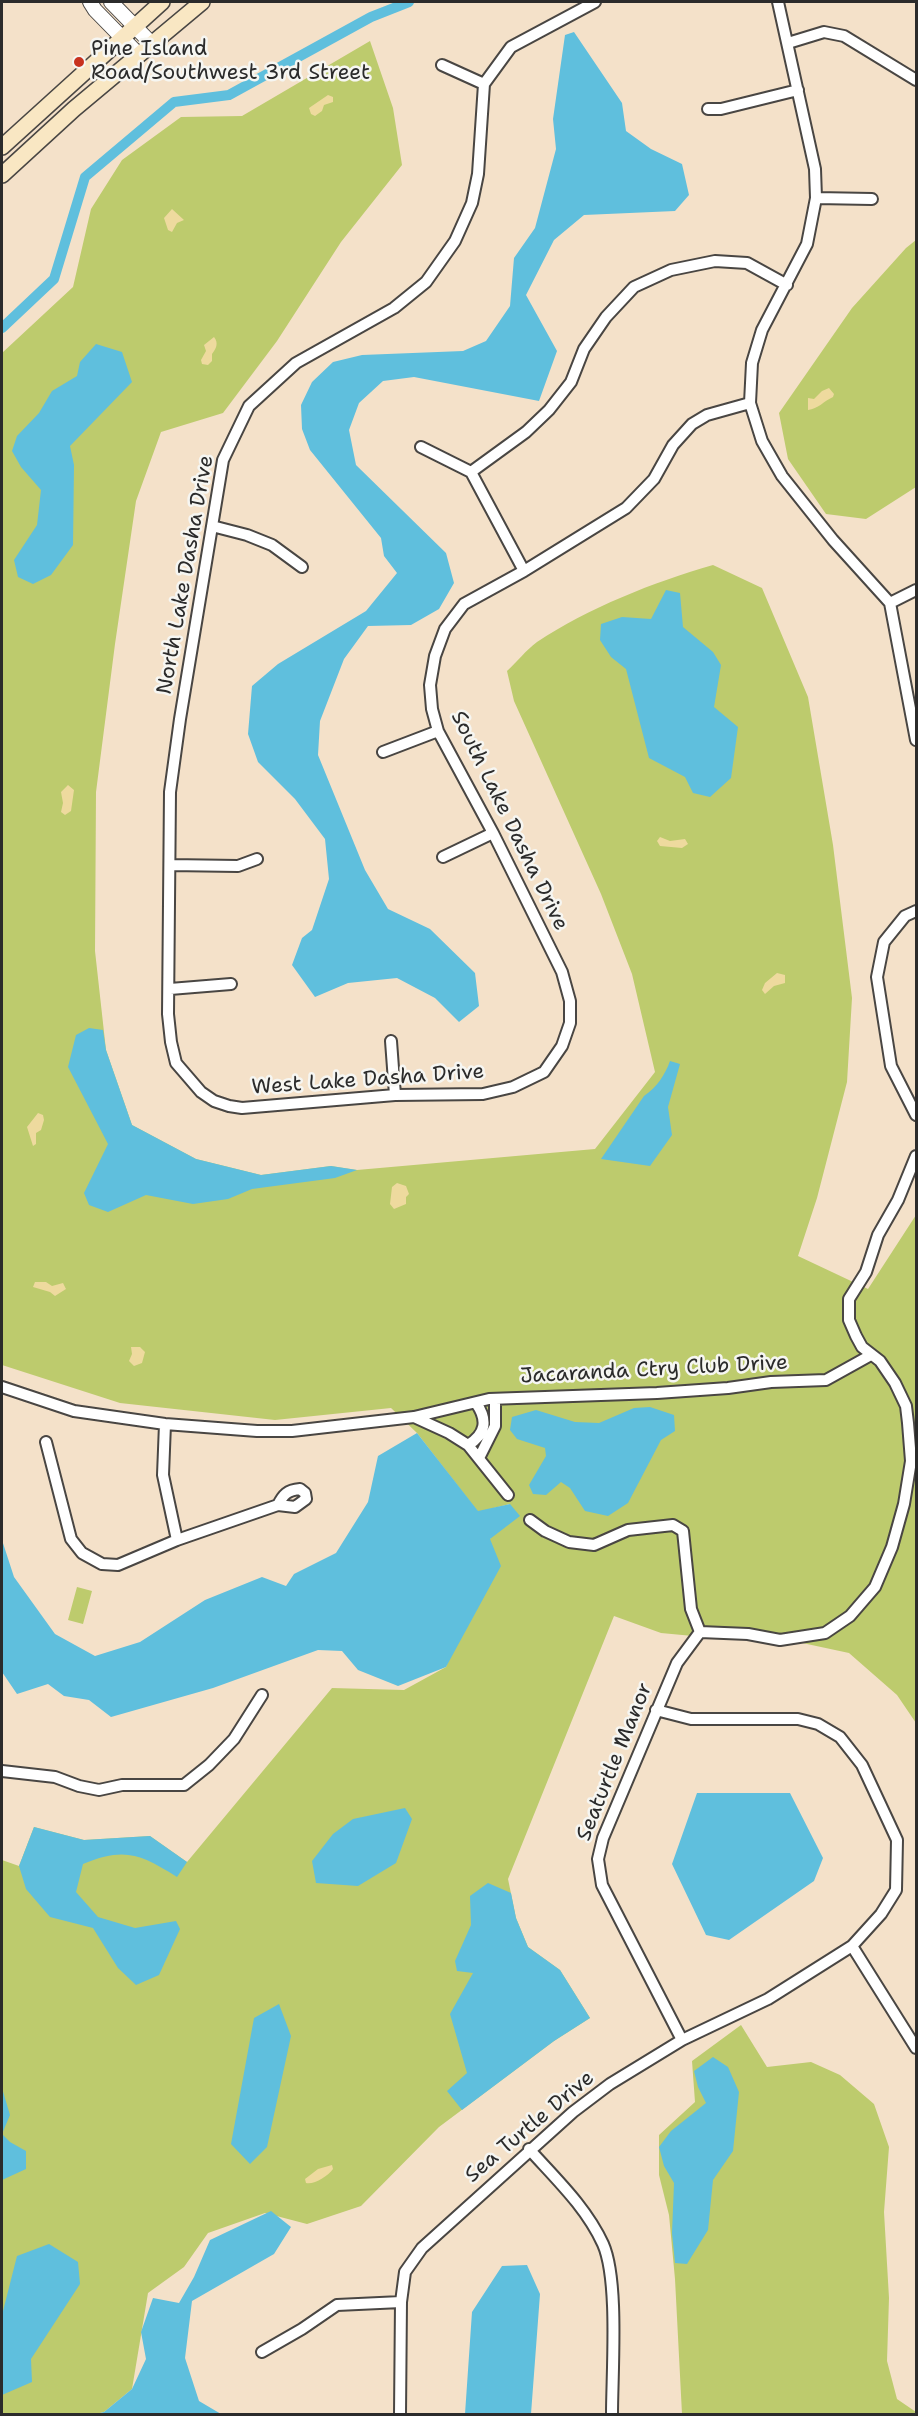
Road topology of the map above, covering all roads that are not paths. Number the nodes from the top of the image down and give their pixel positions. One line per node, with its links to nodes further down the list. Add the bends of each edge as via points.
1 (90, 2): 8 (street)
2 (111, 2): 7 (street)
3 (162, 2): 7 (main road)
4 (202, 2): 10 (main road)
5 (595, 2): 14 (street, via 511,47)
6 (778, 2): 9 (street)
7 (133, 26): 8 (main road); 10 (street)
8 (121, 38): 11 (street); 17 (main road)
9 (788, 43): 13 (street, via 824,32 844,36); 15 (street)
10 (152, 45): 11 (main road)
11 (139, 55): 18 (main road)
12 (442, 64): 14 (street)
13 (916, 80)
14 (484, 84): 25 (street, North Lake Dasha Drive, via 478,174 472,203 455,241 426,282 402,301 296,363 249,406 223,460)
15 (798, 90): 16 (street); 19 (street)
16 (708, 109)
17 (2, 147)
18 (2, 175)
19 (816, 198): 20 (street); 21 (street, via 807,244)
20 (872, 199)
21 (787, 285): 22 (street, via 762,330 752,363); 24 (street, via 747,263 715,261 671,270 634,287 606,317 584,349 571,382 549,410)
22 (750, 404): 27 (street, South Lake Dasha Drive, via 707,415 692,424 673,445 654,479 626,508); 29 (street, via 762,441 782,476)
23 (421, 447): 24 (street)
24 (471, 472): 27 (street)
25 (212, 526): 26 (street, via 272,545); 36 (street, North Lake Dasha Drive, via 170,792)
26 (302, 567)
27 (524, 571): 30 (street, South Lake Dasha Drive, via 464,604 445,628 430,685)
28 (916, 590): 29 (street)
29 (890, 603): 31 (street)
30 (438, 731): 32 (street); 33 (street, South Lake Dasha Drive)
31 (916, 741)
32 (383, 752)
33 (493, 833): 34 (street); 40 (street, South Lake Dasha Drive, via 562,972 570,1001)
34 (443, 857)
35 (257, 859): 36 (street, via 238,866)
36 (170, 865): 39 (street, North Lake Dasha Drive)
37 (916, 911): 44 (street, via 905,916 884,942 877,977 891,1066)
38 (231, 984): 39 (street)
39 (170, 989): 43 (street, North Lake Dasha Drive, via 168,1014 176,1063 214,1101)
40 (570, 1023): 42 (street, West Lake Dasha Drive, via 562,1046 544,1072 513,1087 483,1094)
41 (391, 1041): 42 (street)
42 (395, 1095): 43 (street, West Lake Dasha Drive)
43 (242, 1108)
44 (916, 1116)
45 (916, 1156): 46 (street, via 878,1235 866,1272 849,1299 849,1320 862,1347)
46 (871, 1355): 48 (street, Jacaranda Ctry Club Drive, via 826,1380 657,1393); 59 (street, via 880,1361 906,1406 911,1461 892,1547 875,1587 850,1616 825,1633 780,1640)
47 (2, 1387): 51 (street, via 74,1411)
48 (495, 1399): 49 (street); 54 (street, Jacaranda Ctry Club Drive, via 495,1426)
49 (476, 1403): 50 (street); 53 (street, via 485,1423 478,1440)
50 (414, 1417): 51 (street, via 292,1431); 53 (street)
51 (165, 1424): 58 (street, via 163,1475)
52 (46, 1442): 58 (street, via 71,1539 82,1553 102,1564 118,1565)
53 (468, 1445): 54 (street)
54 (479, 1458): 55 (street)
55 (508, 1495)
56 (278, 1505): 58 (street)
57 (530, 1520): 59 (street, via 569,1542 594,1545 628,1530 674,1525 683,1531 691,1609)
58 (177, 1540)
59 (700, 1632): 61 (street, Seaturtle Manor, via 677,1663)
60 (262, 1695): 62 (street, via 234,1739 184,1785 122,1785 99,1790 55,1777)
61 (656, 1710): 63 (street, Sea Turtle Drive, via 691,1719 798,1719 818,1724 840,1737 862,1765 897,1840 896,1890 881,1914); 64 (street, Seaturtle Manor, via 598,1859 602,1885)
62 (2, 1771)
63 (852, 1946): 64 (street, Sea Turtle Drive, via 768,1999); 65 (street)
64 (682, 2040): 66 (street, Sea Turtle Drive, via 610,2084)
65 (916, 2048)
66 (529, 2149): 67 (street, Sea Turtle Drive, via 422,2248 405,2272); 70 (street, via 583,2210 604,2246 612,2286)
67 (402, 2302): 68 (street, via 336,2305); 69 (street, Sea Turtle Drive)
68 (261, 2352)
69 (400, 2415)
70 (612, 2415)

